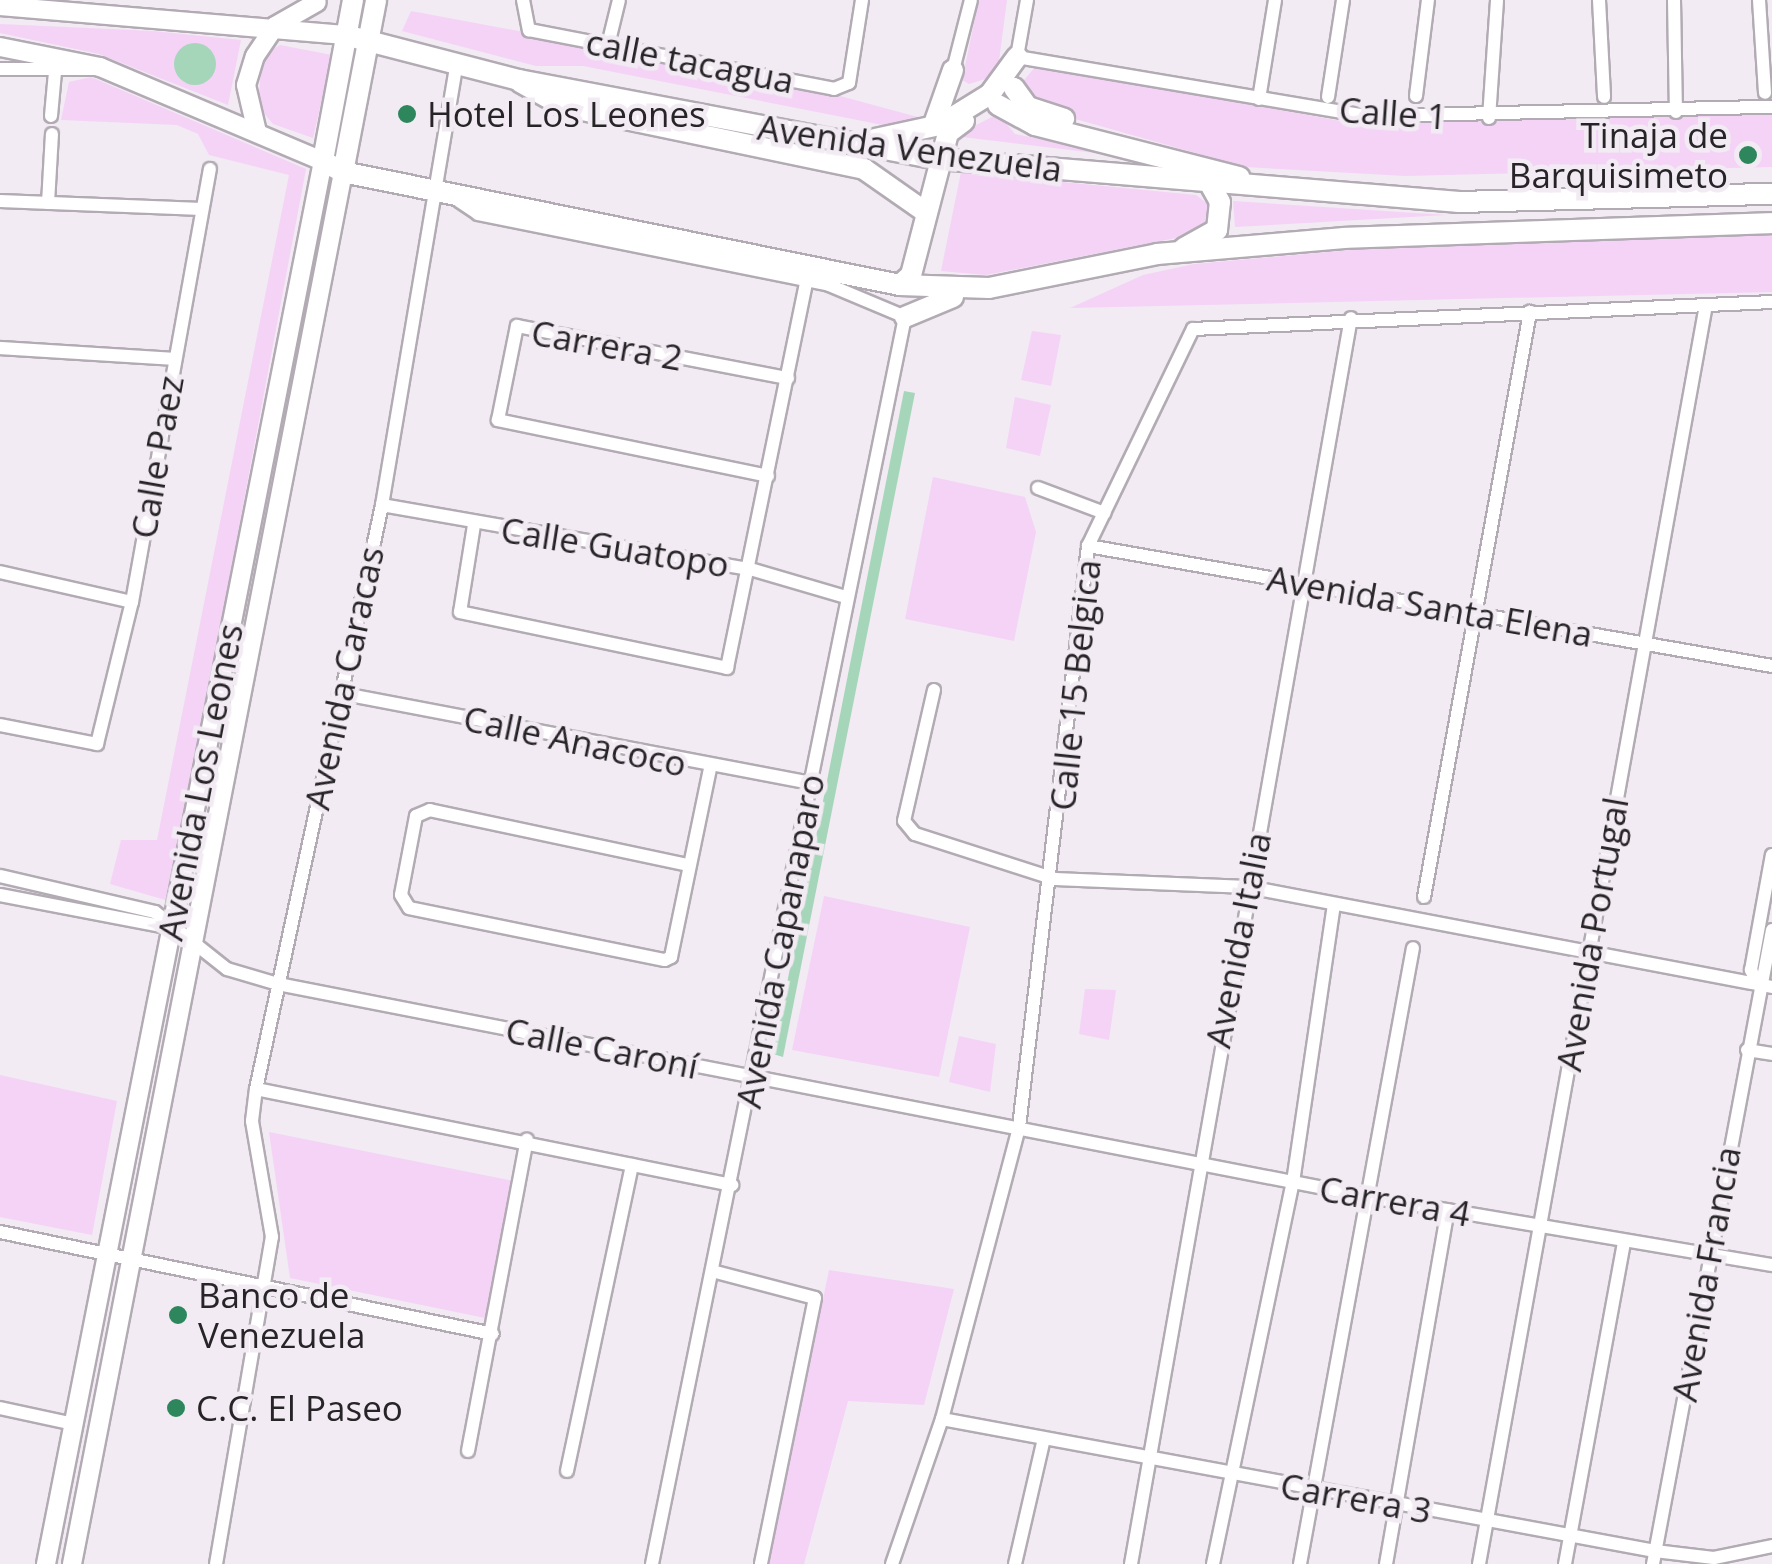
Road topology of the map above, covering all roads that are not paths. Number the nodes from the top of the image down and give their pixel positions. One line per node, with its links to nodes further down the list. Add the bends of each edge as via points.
1 (121, 0): 18 (street)
2 (353, 0): 20 (main road, Avenida Los Leones)
3 (376, 0): 23 (main road, Avenida Los Leones)
4 (523, 0): 21 (street, calle tacagua, via 529,30)
5 (619, 0): 21 (street)
6 (862, 0): 21 (street, calle tacagua, via 848,83 834,89)
7 (971, 0): 28 (street)
8 (1027, 0): 24 (street)
9 (1275, 0): 36 (street)
10 (1344, 0): 34 (street)
11 (1428, 0): 33 (street, Calle 1)
12 (1497, 0): 41 (street)
13 (1598, 0): 35 (street)
14 (1674, 0): 39 (street)
15 (1759, 0): 32 (street)
16 (313, 1): 19 (street)
17 (0, 6): 18 (street, Avenida Venezuela)
18 (178, 16): 19 (street, Avenida Venezuela)
19 (275, 26): 20 (street, Avenida Venezuela); 44 (street, via 246,85)
20 (345, 36): 23 (main road, Avenida Venezuela); 47 (main road, Avenida Los Leones)
21 (608, 46)
22 (0, 47): 25 (street)
23 (368, 48): 26 (main road, Avenida Venezuela); 50 (main road, Avenida Los Leones)
24 (1017, 57): 31 (main road); 36 (street, Calle 1); 43 (main road, via 990,94)
25 (100, 67): 29 (street); 44 (street)
26 (456, 67): 30 (main road, Avenida Venezuela); 54 (street, Avenida Caracas)
27 (0, 69): 29 (street)
28 (953, 70): 43 (main road, via 945,107)
29 (55, 72): 40 (street)
30 (519, 80): 42 (main road, Avenida Venezuela); 59 (main road, via 563,106 864,169)
31 (1014, 88): 37 (main road); 48 (main road, via 1040,112)
32 (1764, 94)
33 (1416, 96)
34 (1328, 97)
35 (1604, 97)
36 (1258, 99): 41 (street, Calle 1, via 1366,116)
37 (998, 105): 46 (main road, via 953,126); 48 (main road, via 1035,125)
38 (1772, 107): 39 (street, Calle 1)
39 (1676, 112): 41 (street, Calle 1)
40 (51, 116)
41 (1489, 118)
42 (724, 122): 43 (main road, via 879,140); 46 (main road, Avenida Venezuela)
43 (925, 130)
44 (258, 133): 47 (street)
45 (52, 134): 57 (street)
46 (939, 158): 51 (main road, Avenida Venezuela); 59 (main road)
47 (323, 161): 50 (main road); 100 (street, Avenida Los Leones)
48 (1189, 163): 51 (main road); 52 (main road)
49 (210, 169): 58 (street, Calle Paez)
50 (343, 172): 54 (main road); 102 (street, Avenida Los Leones)
51 (1211, 184): 52 (main road, Avenida Venezuela); 61 (main road, via 1220,202 1217,230 1199,244)
52 (1299, 192): 53 (main road, Avenida Venezuela, via 1459,202)
53 (1772, 194)
54 (432, 195): 56 (main road); 75 (street, Avenida Caracas)
55 (0, 201): 57 (street)
56 (459, 201): 62 (street, via 478,214); 63 (main road)
57 (48, 203): 58 (street)
58 (202, 210): 71 (street, Calle Paez)
59 (924, 211): 63 (main road, via 910,275)
60 (1772, 223): 61 (main road, via 1480,230)
61 (1158, 254): 64 (main road)
62 (806, 282): 68 (street, via 887,302); 72 (street)
63 (900, 285): 64 (main road)
64 (989, 288): 68 (main road)
65 (1772, 302): 66 (street, Calle 15 Belgica)
66 (1706, 304): 67 (street, Calle 15 Belgica); 85 (street, Avenida Portugal)
67 (1530, 312): 69 (street, Calle 15 Belgica); 84 (street)
68 (905, 317): 82 (street, Avenida Capanaparo)
69 (1351, 318): 76 (street, Calle 15 Belgica, via 1193,329); 81 (street, Avenida Italia)
70 (0, 348): 71 (street)
71 (174, 359): 83 (street, Calle Paez)
72 (788, 378): 73 (street); 73 (street, Carrera 2, via 517,326 498,420)
73 (768, 476): 79 (street)
74 (1038, 488): 76 (street)
75 (382, 505): 77 (street, Calle Guatopo); 88 (street, Avenida Caracas)
76 (1104, 513): 78 (street, Calle 15 Belgica)
77 (474, 525): 79 (street, Calle Guatopo); 79 (street, via 457,606 465,615 727,668)
78 (1088, 546): 81 (street, Avenida Santa Elena); 95 (street, Calle 15 Belgica)
79 (750, 569): 82 (street, Calle Guatopo)
80 (0, 572): 83 (street)
81 (1308, 584): 84 (street, Avenida Santa Elena); 96 (street, Avenida Italia)
82 (846, 597): 91 (street, Avenida Capanaparo)
83 (132, 602): 89 (street, Calle Paez, via 97,744)
84 (1476, 615): 85 (street, Avenida Santa Elena); 98 (street)
85 (1645, 643): 86 (street, Avenida Santa Elena); 104 (street, Avenida Portugal)
86 (1772, 666)
87 (934, 690): 95 (street, via 909,829)
88 (339, 692): 90 (street, Calle Anacoco); 105 (street, Avenida Caracas)
89 (0, 725)
90 (710, 769): 91 (street, Calle Anacoco); 93 (street)
91 (812, 783): 109 (street, Avenida Capanaparo)
92 (1772, 855): 106 (street, Avenida Francia, via 1751,970)
93 (688, 864): 93 (street, via 665,960 409,908 401,895 416,816 430,810)
94 (0, 876): 100 (street, Calle Caroní, via 155,912)
95 (1055, 879): 96 (street); 111 (street, Calle 15 Belgica)
96 (1248, 887): 99 (street); 113 (street, Avenida Italia)
97 (0, 895): 100 (street)
98 (1424, 897)
99 (1334, 906): 104 (street); 115 (street)
100 (171, 928): 102 (street, Calle Caroní); 122 (street, Avenida Los Leones)
101 (1772, 930): 106 (street, Avenida Francia)
102 (194, 944): 105 (street, Calle Caroní, via 227,970); 124 (street, Avenida Los Leones)
103 (1413, 948): 117 (street)
104 (1591, 952): 106 (street); 119 (street, Avenida Portugal)
105 (278, 984): 109 (street, Calle Caroní); 110 (street, Avenida Caracas)
106 (1765, 985): 107 (street, Avenida Francia)
107 (1747, 1050): 108 (street); 123 (street, Avenida Francia)
108 (1772, 1054)
109 (755, 1078): 111 (street, Calle Caroní); 116 (street, Avenida Capanaparo)
110 (256, 1089): 112 (street); 127 (street, Avenida Caracas, via 252,1122 272,1237)
111 (1019, 1127): 113 (street, Carrera 4); 130 (street, Calle 15 Belgica)
112 (528, 1140): 114 (street); 128 (street)
113 (1195, 1163): 115 (street, Carrera 4); 134 (street, Avenida Italia)
114 (632, 1165): 116 (street); 135 (street)
115 (1293, 1182): 117 (street, Carrera 4); 136 (street)
116 (732, 1185): 126 (street, Avenida Capanaparo)
117 (1370, 1198): 118 (street, Carrera 4); 137 (street)
118 (1448, 1210): 119 (street, Carrera 4); 138 (street)
119 (1536, 1226): 121 (street, Carrera 4); 139 (street, Avenida Portugal)
120 (0, 1232): 122 (street)
121 (1624, 1240): 123 (street, Carrera 4); 140 (street)
122 (105, 1250): 124 (street); 131 (street, Avenida Los Leones)
123 (1709, 1255): 125 (street, Carrera 4); 142 (street, Avenida Francia)
124 (134, 1259): 127 (street); 144 (street, Avenida Los Leones)
125 (1772, 1265)
126 (712, 1272): 146 (street, Avenida Capanaparo); 147 (street, via 815,1298)
127 (266, 1287): 128 (street); 145 (street, Avenida Caracas)
128 (494, 1334): 133 (street)
129 (0, 1408): 131 (street)
130 (942, 1418): 132 (street, Carrera 3); 148 (street, Calle 15 Belgica)
131 (74, 1424): 143 (street, Avenida Los Leones)
132 (1044, 1438): 134 (street, Carrera 3); 149 (street)
133 (468, 1452)
134 (1150, 1458): 136 (street, Carrera 3); 150 (street, Avenida Italia)
135 (567, 1471)
136 (1227, 1475): 137 (street, Carrera 3); 151 (street)
137 (1311, 1492): 138 (street, Carrera 3); 152 (street)
138 (1396, 1504): 139 (street, Carrera 3); 153 (street)
139 (1487, 1520): 140 (street, Carrera 3); 154 (street, Avenida Portugal)
140 (1570, 1536): 142 (street, Carrera 3); 155 (street)
141 (1772, 1545): 142 (street, Carrera 3, via 1714,1558)
142 (1654, 1558)
143 (46, 1564)
144 (72, 1564)
145 (216, 1564)
146 (652, 1564)
147 (761, 1564)
148 (892, 1564)
149 (1015, 1564)
150 (1131, 1564)
151 (1213, 1564)
152 (1300, 1564)
153 (1386, 1564)
154 (1479, 1564)
155 (1565, 1564)

